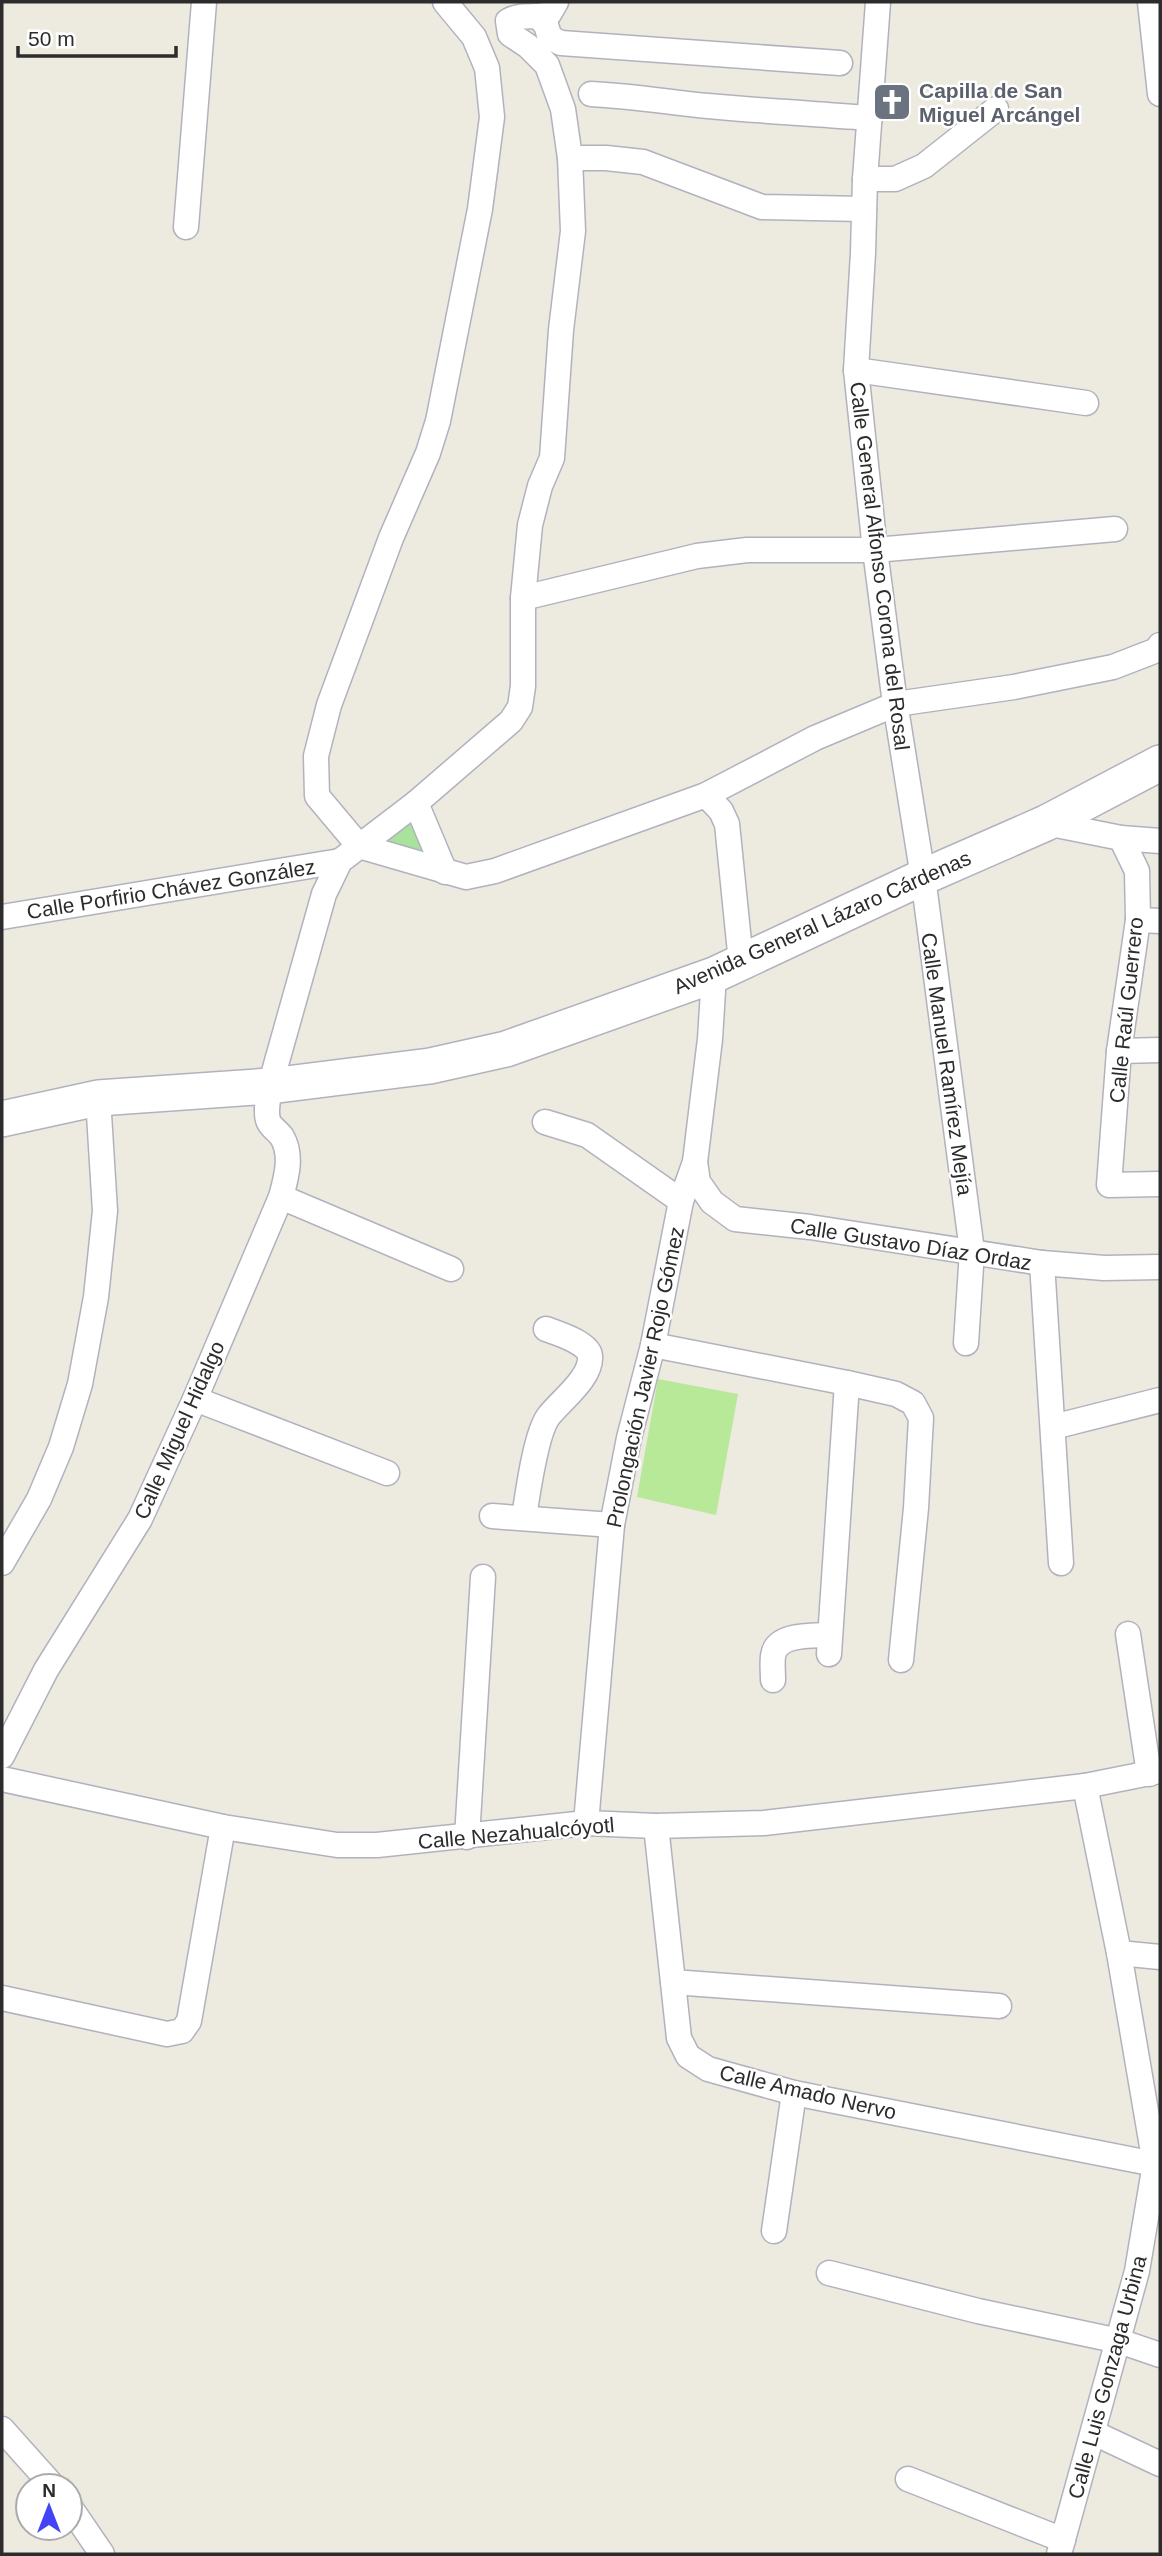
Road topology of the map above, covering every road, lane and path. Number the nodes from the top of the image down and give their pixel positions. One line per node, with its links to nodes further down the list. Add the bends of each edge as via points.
1 (204, 2): 14 (street)
2 (445, 2): 28 (street, via 474,37 487,68 492,117 480,208 438,421 334,692 316,756 317,796)
3 (878, 2): 10 (street, Calle General Alfonso Corona del Rosal)
4 (1150, 2): 8 (street)
5 (548, 9): 6 (street, via 550,38 561,43); 11 (street, via 508,21 510,34 547,65 563,109)
6 (840, 63)
7 (591, 94): 10 (street)
8 (1160, 94)
9 (996, 109): 12 (street, via 924,166 895,179)
10 (870, 118): 12 (street, Calle General Alfonso Corona del Rosal)
11 (570, 158): 13 (street, via 643,162 762,207); 19 (street, via 573,231 552,458 530,524)
12 (865, 179): 13 (street, Calle General Alfonso Corona del Rosal)
13 (864, 209): 15 (street, Calle General Alfonso Corona del Rosal)
14 (186, 227)
15 (856, 370): 16 (street); 18 (street, Calle General Alfonso Corona del Rosal)
16 (1086, 403)
17 (1115, 529): 18 (street)
18 (875, 550): 19 (street, via 747,550 697,556); 21 (street, Calle General Alfonso Corona del Rosal)
19 (523, 598): 24 (street, via 520,707 511,721)
20 (1160, 645): 21 (street, Calle Porfirio Chávez González, via 1114,667)
21 (896, 704): 23 (street, Calle Porfirio Chávez González, via 815,737); 30 (street, Calle General Alfonso Corona del Rosal)
22 (1160, 763): 25 (street, Avenida General Lázaro Cárdenas)
23 (706, 795): 29 (street, Calle Porfirio Chávez González, via 495,871 466,877); 33 (street, Prolongación Javier Rojo Gómez, via 727,824)
24 (416, 803): 28 (street); 29 (street)
25 (1046, 823): 26 (street); 30 (street, Avenida General Lázaro Cárdenas)
26 (1121, 838): 27 (street); 32 (street, Calle Raúl Guerrero, via 1137,871)
27 (1160, 841)
28 (349, 854): 29 (street, Calle Porfirio Chávez González); 31 (street, Calle Porfirio Chávez González); 36 (street, Calle Miguel Hidalgo, via 324,894)
29 (445, 872)
30 (923, 877): 33 (street, Avenida General Lázaro Cárdenas); 45 (street, Calle Manuel Ramírez Mejía)
31 (2, 917)
32 (1149, 920): 35 (street, Calle Raúl Guerrero)
33 (727, 969): 36 (street, Avenida General Lázaro Cárdenas, via 506,1049 430,1066); 41 (street, Prolongación Javier Rojo Gómez, via 710,1039)
34 (1160, 1050): 35 (street)
35 (1119, 1051): 42 (street, Calle Raúl Guerrero, via 1109,1185)
36 (270, 1086): 38 (street, Avenida General Lázaro Cárdenas); 43 (street, Calle Miguel Hidalgo, via 268,1122 282,1136 287,1150)
37 (2, 1093): 38 (street, Avenida General Lázaro Cárdenas, via 81,1090)
38 (98, 1098): 39 (street, Avenida General Lázaro Cárdenas); 60 (street, via 105,1211 80,1384 39,1499)
39 (2, 1119)
40 (545, 1122): 44 (street, via 587,1136)
41 (695, 1162): 44 (street, Prolongación Javier Rojo Gómez); 45 (street, Calle Gustavo Díaz Ordaz, via 698,1182 712,1202 736,1219)
42 (1160, 1184)
43 (281, 1198): 48 (street); 53 (street, Calle Miguel Hidalgo)
44 (681, 1201): 51 (street, Prolongación Javier Rojo Gómez)
45 (972, 1251): 46 (street, Calle Gustavo Díaz Ordaz); 50 (street, Calle Manuel Ramírez Mejía)
46 (1042, 1263): 47 (street, Calle Gustavo Díaz Ordaz); 55 (street)
47 (1160, 1267)
48 (451, 1269)
49 (546, 1329): 58 (street, via 580,1343 591,1357 584,1376 547,1419 533,1463)
50 (966, 1343)
51 (653, 1345): 52 (street); 59 (street, Prolongación Javier Rojo Gómez)
52 (847, 1383): 64 (street, via 896,1394 913,1404 921,1418); 65 (street, via 829,1644 797,1637 780,1643 773,1653)
53 (195, 1399): 56 (street); 66 (street, Calle Miguel Hidalgo, via 140,1520 46,1670)
54 (1160, 1400): 55 (street)
55 (1053, 1427): 61 (street)
56 (387, 1472)
57 (492, 1516): 58 (street)
58 (524, 1517): 59 (street)
59 (612, 1525): 70 (street, Prolongación Javier Rojo Gómez)
60 (2, 1563)
61 (1061, 1563)
62 (483, 1577): 73 (street)
63 (1128, 1634): 67 (street)
64 (901, 1660)
65 (774, 1679)
66 (2, 1756)
67 (1155, 1773): 69 (street, Calle Nezahualcóyotl)
68 (2, 1779): 72 (street, Calle Nezahualcóyotl)
69 (1085, 1786): 71 (street, Calle Nezahualcóyotl, via 764,1823); 74 (street, Calle Luis Gonzaga Urbina)
70 (586, 1823): 71 (street, Calle Nezahualcóyotl); 73 (street, Calle Nezahualcóyotl)
71 (656, 1826): 76 (street, Calle Amado Nervo)
72 (223, 1827): 73 (street, Calle Nezahualcóyotl, via 337,1844); 77 (street, via 189,2021 181,2031 167,2034)
73 (467, 1836)
74 (1119, 1953): 75 (street); 80 (street, Calle Luis Gonzaga Urbina)
75 (1160, 1958)
76 (673, 1982): 78 (street); 79 (street, Calle Amado Nervo, via 679,2038 688,2056 708,2070)
77 (2, 1998)
78 (999, 2006)
79 (794, 2093): 80 (street, Calle Amado Nervo); 81 (street)
80 (1157, 2165): 83 (street, Calle Luis Gonzaga Urbina)
81 (774, 2231)
82 (829, 2273): 83 (street)
83 (1119, 2341): 84 (street); 86 (street, Calle Luis Gonzaga Urbina)
84 (1160, 2355)
85 (2, 2429): 88 (street)
86 (1094, 2433): 87 (street); 91 (street, Calle Luis Gonzaga Urbina)
87 (1160, 2464)
88 (40, 2472)
89 (908, 2479): 91 (street)
90 (84, 2528): 92 (street)
91 (1061, 2547)
92 (102, 2554)

